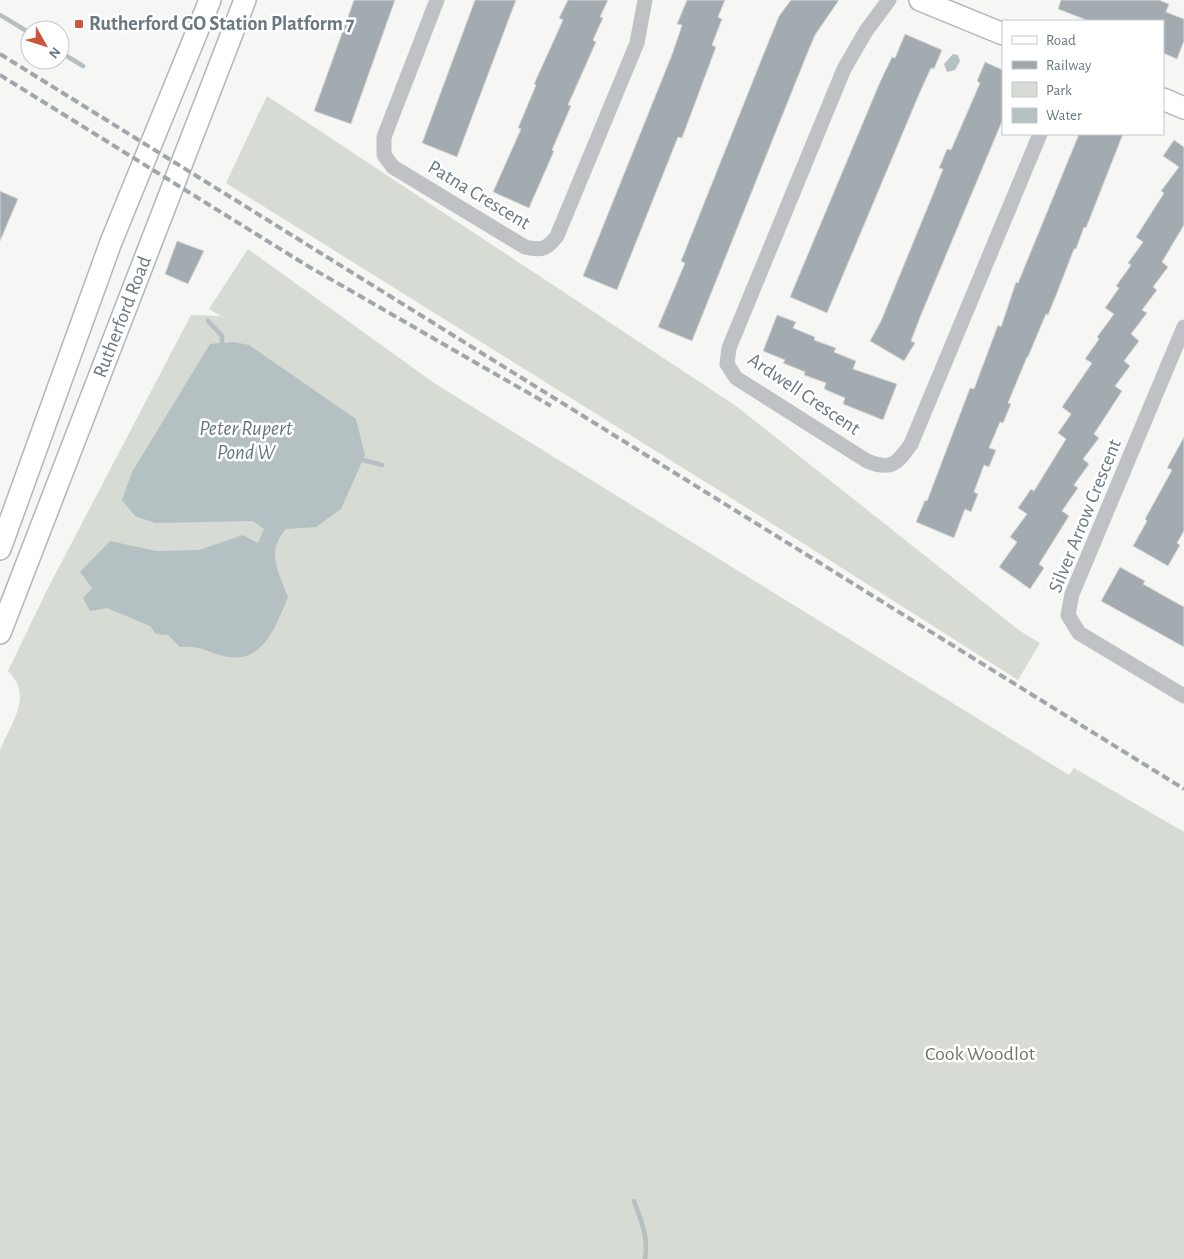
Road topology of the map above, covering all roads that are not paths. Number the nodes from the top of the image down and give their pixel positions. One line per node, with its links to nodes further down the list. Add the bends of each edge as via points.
1 (210, 0): 12 (main road, Rutherford Road, via 111,242)
2 (245, 0): 13 (main road, Rutherford Road)
3 (437, 0): 4 (street, Patna Crescent, via 384,137 384,155 393,167 525,247 539,250 548,248 557,236 637,43)
4 (645, 0)
5 (889, 0): 10 (street, Ardwell Crescent, via 844,69 729,348 727,364 736,378 867,461 882,467 899,462 910,444)
6 (920, 0): 7 (main road)
7 (1002, 34)
8 (1164, 99): 9 (main road)
9 (1184, 108)
10 (1040, 135)
11 (1184, 327): 14 (street, Silver Arrow Crescent, via 1072,594 1068,615 1080,633)
12 (0, 548)
13 (0, 633)
14 (1184, 696)

